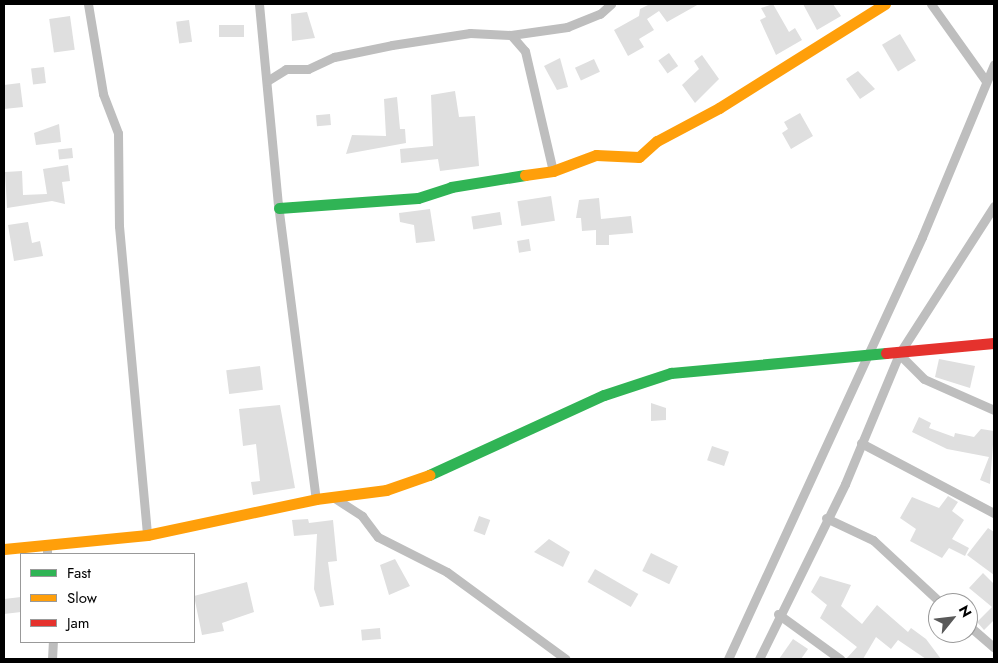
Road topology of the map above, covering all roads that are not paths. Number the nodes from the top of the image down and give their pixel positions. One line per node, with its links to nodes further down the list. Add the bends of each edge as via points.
1 (88, 4): 22 (street, via 103,94 118,134 119,226)
2 (259, 4): 8 (street)
3 (611, 4): 6 (street, via 600,14 568,27)
4 (885, 4): 10 (street, via 719,108 657,141 639,157 596,155)
5 (931, 4): 9 (street)
6 (511, 35): 8 (street, via 470,32 392,45 334,57 308,70 286,69); 10 (street, via 525,52)
7 (994, 64): 9 (street)
8 (267, 81): 12 (street)
9 (986, 81): 14 (street)
10 (553, 171): 12 (street, via 451,187 418,198)
11 (994, 206): 15 (street)
12 (279, 208): 19 (street)
13 (994, 343): 15 (street)
14 (869, 352): 15 (street); 18 (street, via 671,373 604,395 452,467 386,490); 32 (street)
15 (900, 354): 16 (street, via 924,379); 17 (street)
16 (994, 410)
17 (861, 443): 20 (street); 21 (street)
18 (332, 497): 19 (street); 31 (street, via 362,516 378,537 447,572)
19 (316, 498): 22 (street)
20 (994, 513)
21 (826, 518): 25 (street, via 873,540); 26 (street)
22 (147, 535): 24 (street)
23 (4, 549): 24 (street)
24 (47, 549)
25 (930, 593)
26 (778, 614): 33 (street); 34 (street)
27 (978, 634): 29 (street)
28 (53, 643): 30 (street)
29 (994, 648)
30 (52, 659)
31 (566, 659)
32 (728, 659)
33 (759, 659)
34 (840, 659)

